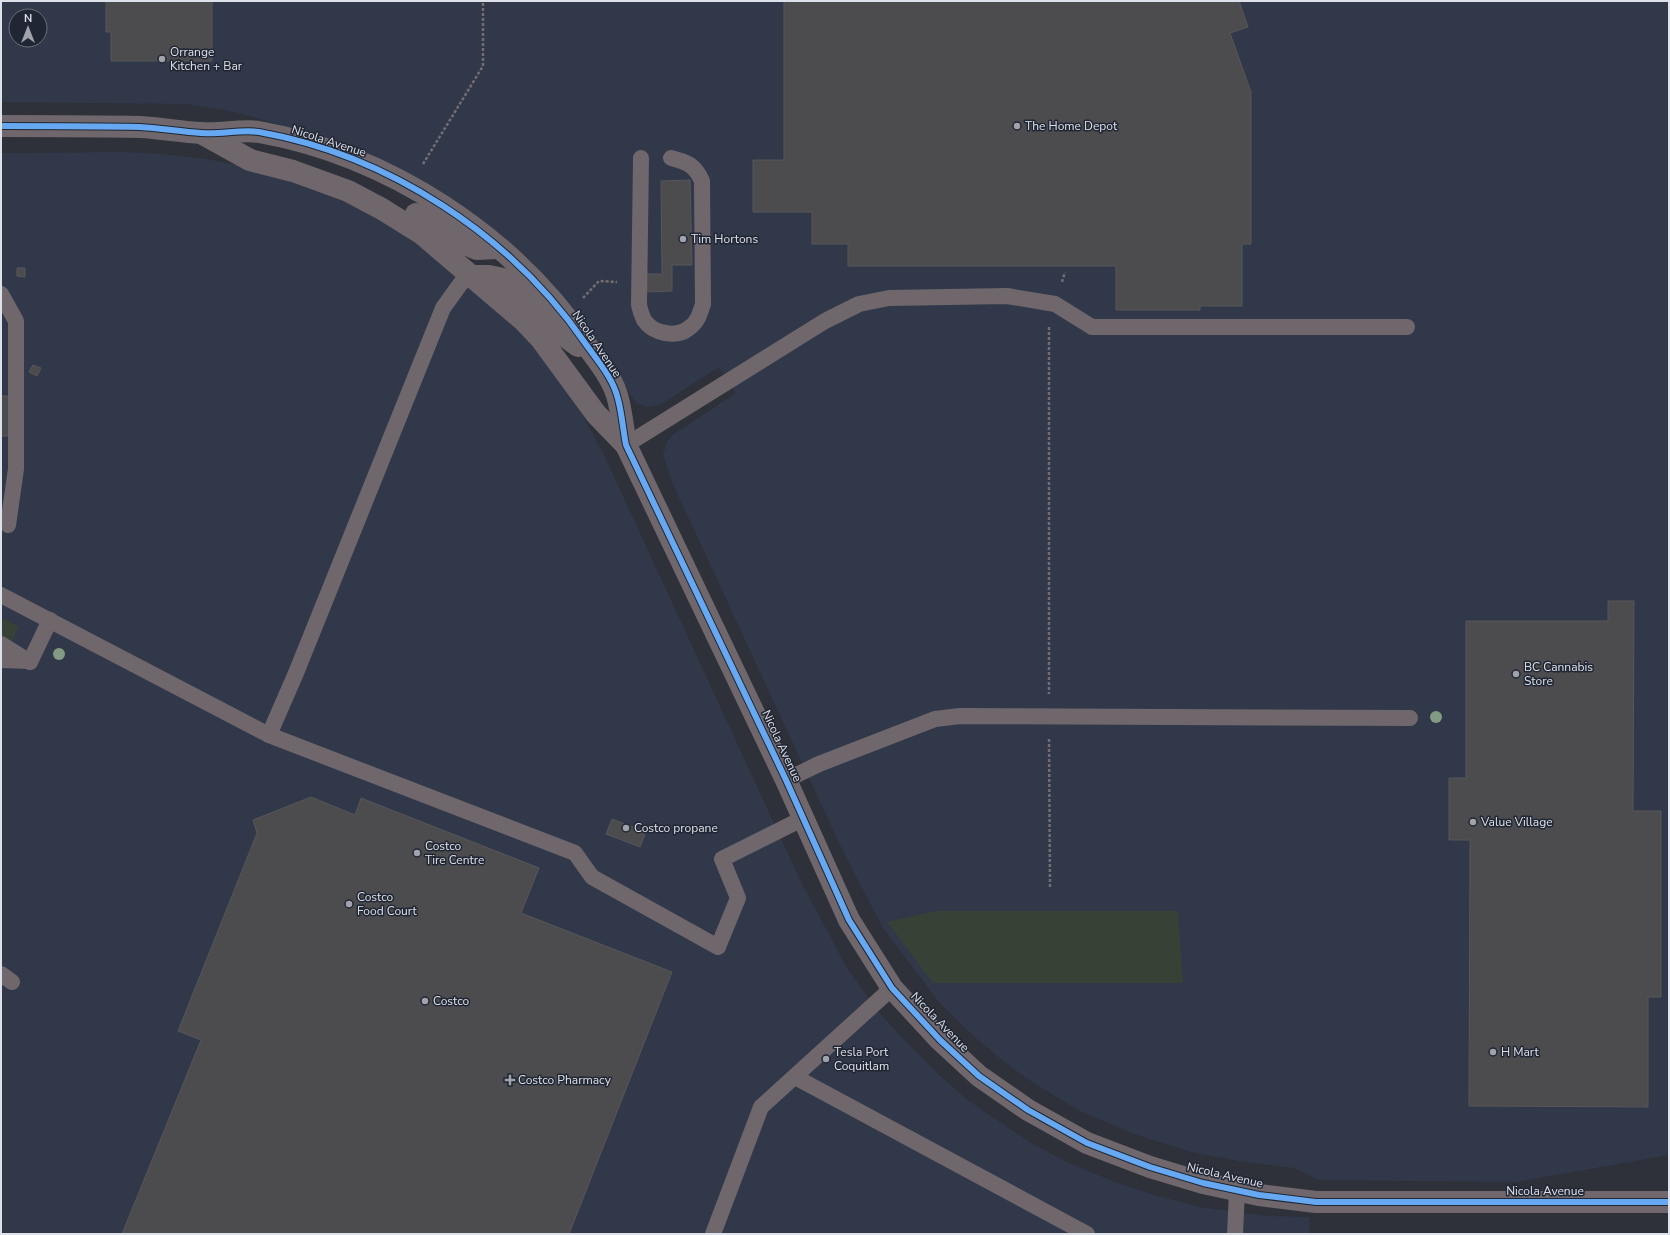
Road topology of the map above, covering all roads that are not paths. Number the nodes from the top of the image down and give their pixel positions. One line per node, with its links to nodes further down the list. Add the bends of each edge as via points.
1 (1, 126): 2 (street, Nicola Avenue, via 141,128)
2 (203, 134): 5 (street, Nicola Avenue, via 250,160 293,171); 6 (street, Nicola Avenue, via 257,132 300,141 358,161 411,186 440,204 475,228)
3 (641, 158): 4 (lane, via 639,305 644,321 656,331 672,334 689,329 699,318 703,304 702,181 697,169 684,161)
4 (671, 158)
5 (348, 191): 6 (street, via 387,196 460,242 478,249); 7 (street, Nicola Avenue, via 382,208 422,234)
6 (497, 248): 10 (street, Nicola Avenue, via 534,280 567,316)
7 (472, 276): 10 (street, via 508,280 531,299 559,332); 11 (street, Nicola Avenue, via 541,339 596,414); 20 (lane, via 461,283 443,308)
8 (1, 294): 13 (lane, via 16,321 16,469)
9 (1408, 327): 11 (lane, via 1092,327 1055,304 1007,296 889,298 859,304 825,321)
10 (596, 359): 11 (street, Nicola Avenue, via 618,398)
11 (626, 445): 21 (street, Nicola Avenue)
12 (1, 492): 13 (lane)
13 (3, 521)
14 (1, 595): 15 (lane)
15 (50, 620): 18 (lane); 20 (lane)
16 (1, 644): 18 (lane)
17 (1, 660): 18 (lane)
18 (30, 662)
19 (1410, 718): 21 (lane, via 960,716 935,719 819,764)
20 (269, 735): 22 (lane, via 575,853 592,877 718,947 738,898 722,859)
21 (786, 780): 22 (street, Nicola Avenue)
22 (804, 818): 23 (street, Nicola Avenue, via 849,920)
23 (892, 988): 24 (lane); 25 (street, Nicola Avenue, via 940,1040 979,1076 1028,1110 1087,1143 1157,1169 1203,1183)
24 (795, 1077): 27 (lane, via 761,1107); 28 (lane)
25 (1238, 1190): 26 (street, Nicola Avenue, via 1316,1202); 29 (lane)
26 (1669, 1202)
27 (713, 1234)
28 (1087, 1234)
29 (1235, 1234)

